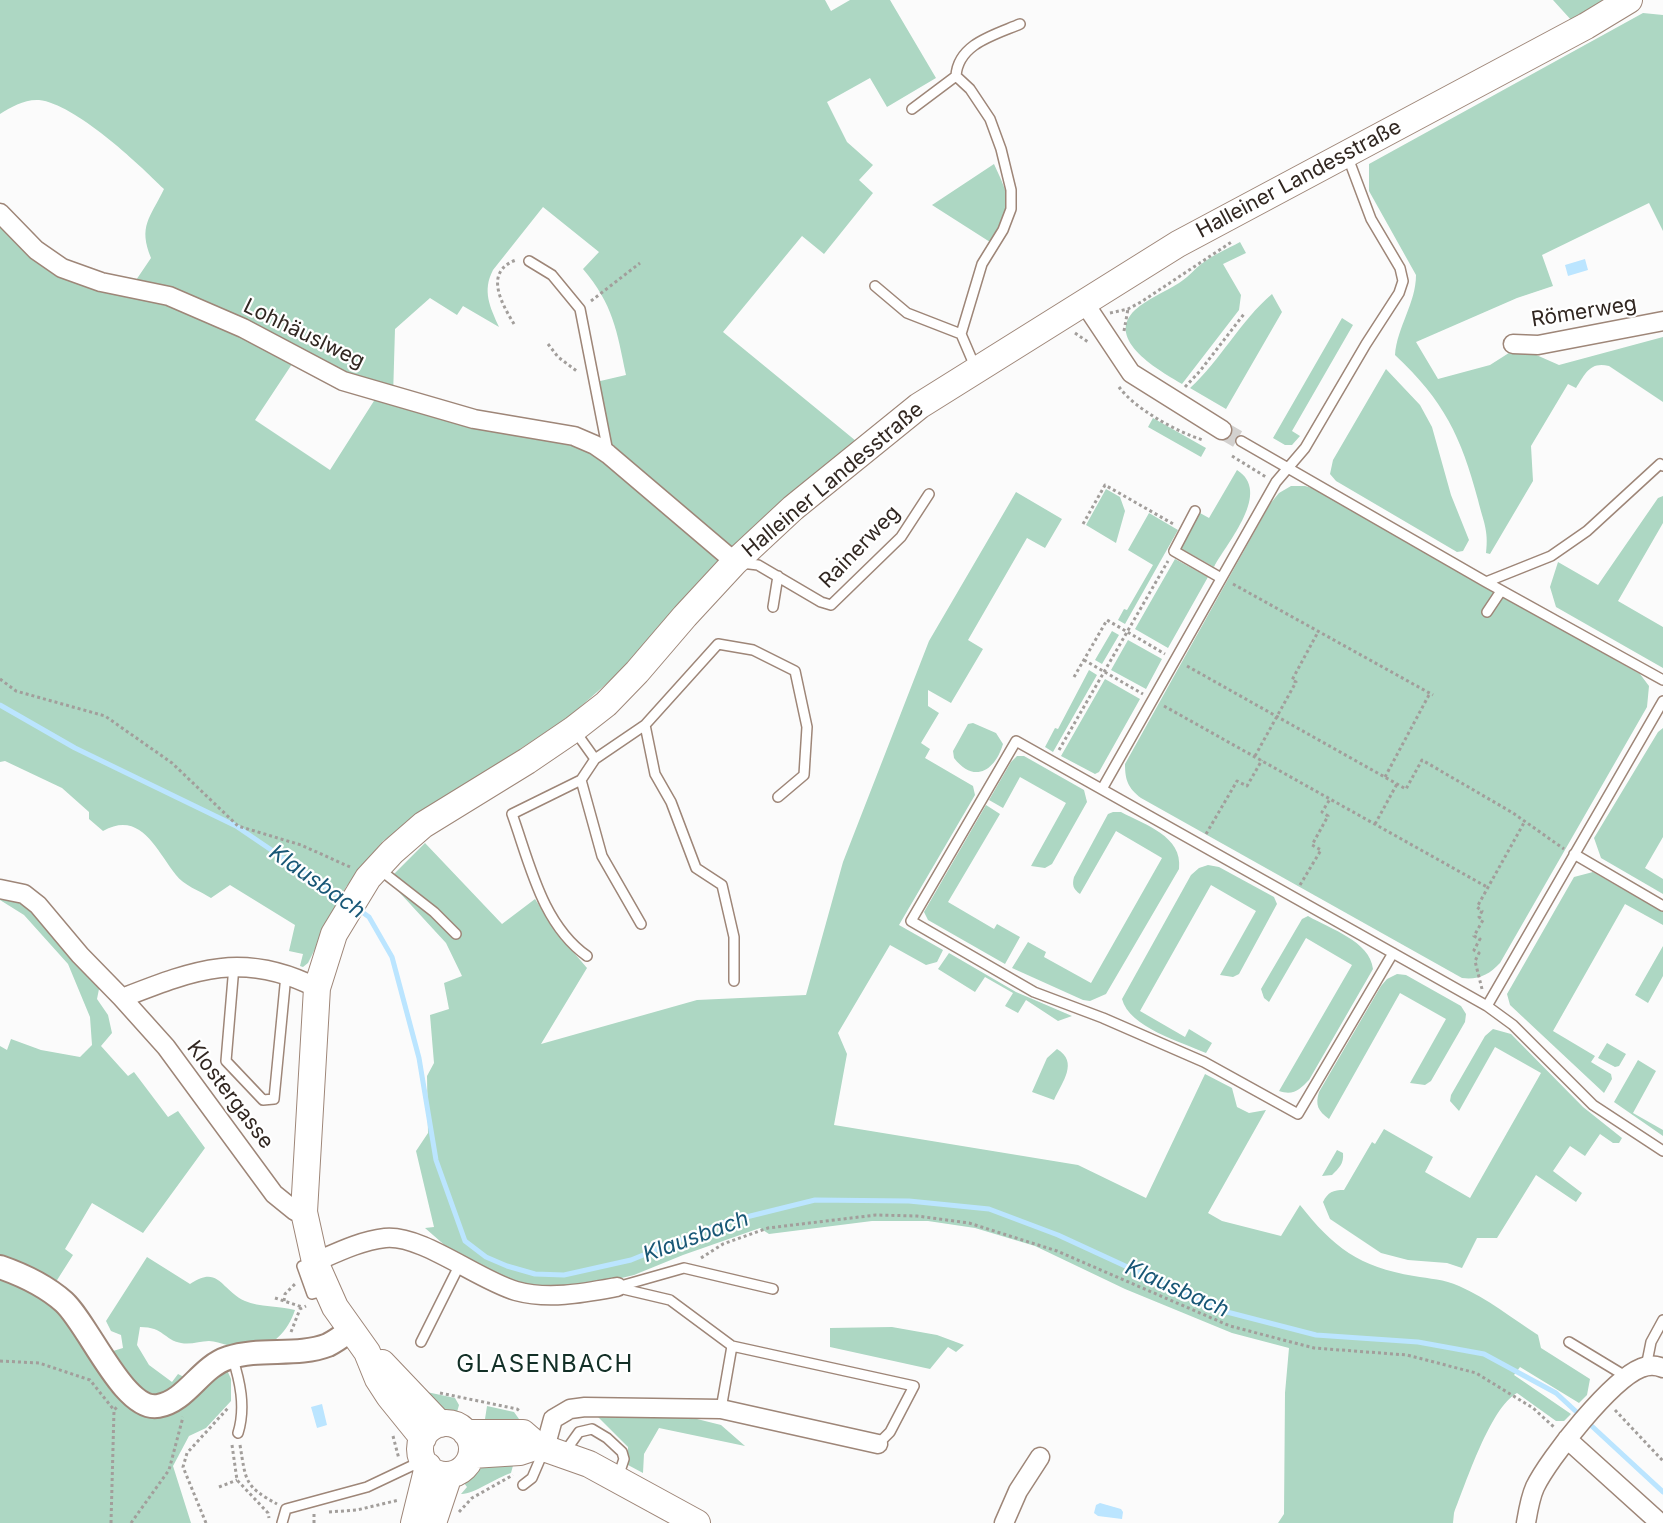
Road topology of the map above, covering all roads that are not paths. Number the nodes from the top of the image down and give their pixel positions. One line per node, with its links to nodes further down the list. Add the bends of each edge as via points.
1 (1629, 0): 5 (main road, Halleiner Landesstraße)
2 (1020, 24): 3 (lane, via 965,51 957,63)
3 (956, 76): 4 (lane); 11 (lane, via 990,119 1011,190 1011,209 982,264)
4 (912, 109)
5 (1347, 153): 9 (main road, Halleiner Landesstraße, via 1178,244); 18 (lane, via 1362,198 1400,268 1403,281 1305,448)
6 (0, 213): 16 (street, Lohhäuslweg, via 36,250 62,268 101,282 169,296 243,328 332,377 474,419 574,436)
7 (530, 261): 16 (lane, via 552,275 580,309)
8 (875, 286): 11 (lane, via 907,313)
9 (1091, 312): 13 (main road, Halleiner Landesstraße); 14 (street, via 1131,373)
10 (1663, 321): 12 (street, Römerweg, via 1538,345)
11 (961, 334): 13 (lane)
12 (1513, 344)
13 (976, 369): 21 (main road, Halleiner Landesstraße, via 878,436)
14 (1222, 430)
15 (1241, 441): 18 (lane)
16 (609, 454): 21 (street, Lohhäuslweg)
17 (1663, 466): 24 (lane, via 1660,464 1587,531 1551,556)
18 (1287, 468): 23 (lane); 24 (lane)
19 (929, 494): 22 (lane, Rainerweg, via 901,537 831,605)
20 (1195, 511): 23 (lane, via 1173,551)
21 (735, 562): 22 (lane, Rainerweg, via 758,565); 31 (main road, Halleiner Landesstraße, via 637,672)
22 (778, 576): 26 (lane)
23 (1221, 578): 34 (lane)
24 (1486, 582): 25 (lane)
25 (1501, 591): 27 (lane); 28 (lane)
26 (773, 607)
27 (1487, 612)
28 (1663, 680)
29 (1663, 701): 36 (lane)
30 (645, 725): 32 (lane); 35 (lane, via 718,644 753,651 795,671 807,727 804,775); 46 (lane, via 655,774 671,802 696,868 722,885 734,937)
31 (574, 729): 32 (lane); 37 (main road, Halleiner Landesstraße, via 423,825)
32 (595, 759): 33 (lane)
33 (581, 780): 40 (lane, via 602,856); 43 (lane, via 512,814 543,900 572,945)
34 (1102, 789): 42 (lane); 42 (lane, via 1016,741 910,921 1034,992 1204,1062 1298,1114)
35 (778, 797)
36 (1574, 854): 39 (lane); 49 (lane)
37 (368, 873): 41 (lane, via 434,912); 47 (main road, Halleiner Landesstraße, via 334,934)
38 (0, 889): 48 (street, Klostergasse, via 24,894 38,905)
39 (1663, 906)
40 (641, 924)
41 (456, 934)
42 (1393, 953): 49 (lane)
43 (587, 956)
44 (234, 966): 45 (street); 45 (lane, via 226,1061 263,1100 274,1099); 48 (street, via 216,966)
45 (286, 975): 47 (street)
46 (734, 981)
47 (317, 988): 51 (main road, Halleiner Landesstraße)
48 (122, 998): 51 (street, Klostergasse, via 166,1047 274,1194 295,1211)
49 (1487, 1006): 50 (lane, via 1513,1025 1593,1105)
50 (1663, 1150)
51 (304, 1212): 54 (main road, Halleiner Landesstraße)
52 (459, 1266): 54 (street, via 423,1246 387,1238 357,1244); 55 (street, via 489,1281 534,1294 568,1295); 59 (lane)
53 (0, 1268): 62 (street, via 36,1283 64,1302 87,1331 121,1402 156,1407 173,1400 213,1365)
54 (305, 1270): 58 (main road, Halleiner Landesstraße, via 327,1290)
55 (617, 1287): 56 (lane, via 684,1268); 61 (lane, via 670,1300)
56 (773, 1289)
57 (1663, 1320): 63 (lane, via 1651,1342)
58 (351, 1330): 62 (street, via 315,1348); 70 (main road, Halleiner Landesstraße, via 367,1352 378,1379)
59 (422, 1342)
60 (1569, 1342): 64 (lane)
61 (732, 1346): 65 (lane); 69 (lane, via 914,1386 890,1432)
62 (232, 1356): 66 (lane, via 240,1380 242,1419)
63 (1654, 1367): 64 (street)
64 (1627, 1377): 67 (street)
65 (721, 1409): 69 (street); 71 (street, via 570,1409 553,1419)
66 (238, 1433)
67 (1569, 1437): 79 (street, via 1533,1490); 80 (street)
68 (469, 1444): 70 (main road, via 456,1426); 70 (main road, via 458,1473); 71 (main road)
69 (878, 1444)
70 (433, 1453): 74 (main road); 76 (lane, via 367,1487 286,1509); 77 (main road)
71 (545, 1455): 73 (lane, via 532,1478); 75 (main road, via 618,1479)
72 (1040, 1457): 78 (street, via 1018,1491)
73 (523, 1485)
74 (445, 1519)
75 (689, 1521)
76 (282, 1523)
77 (414, 1523)
78 (1004, 1523)
79 (1526, 1523)
80 (1660, 1523)

